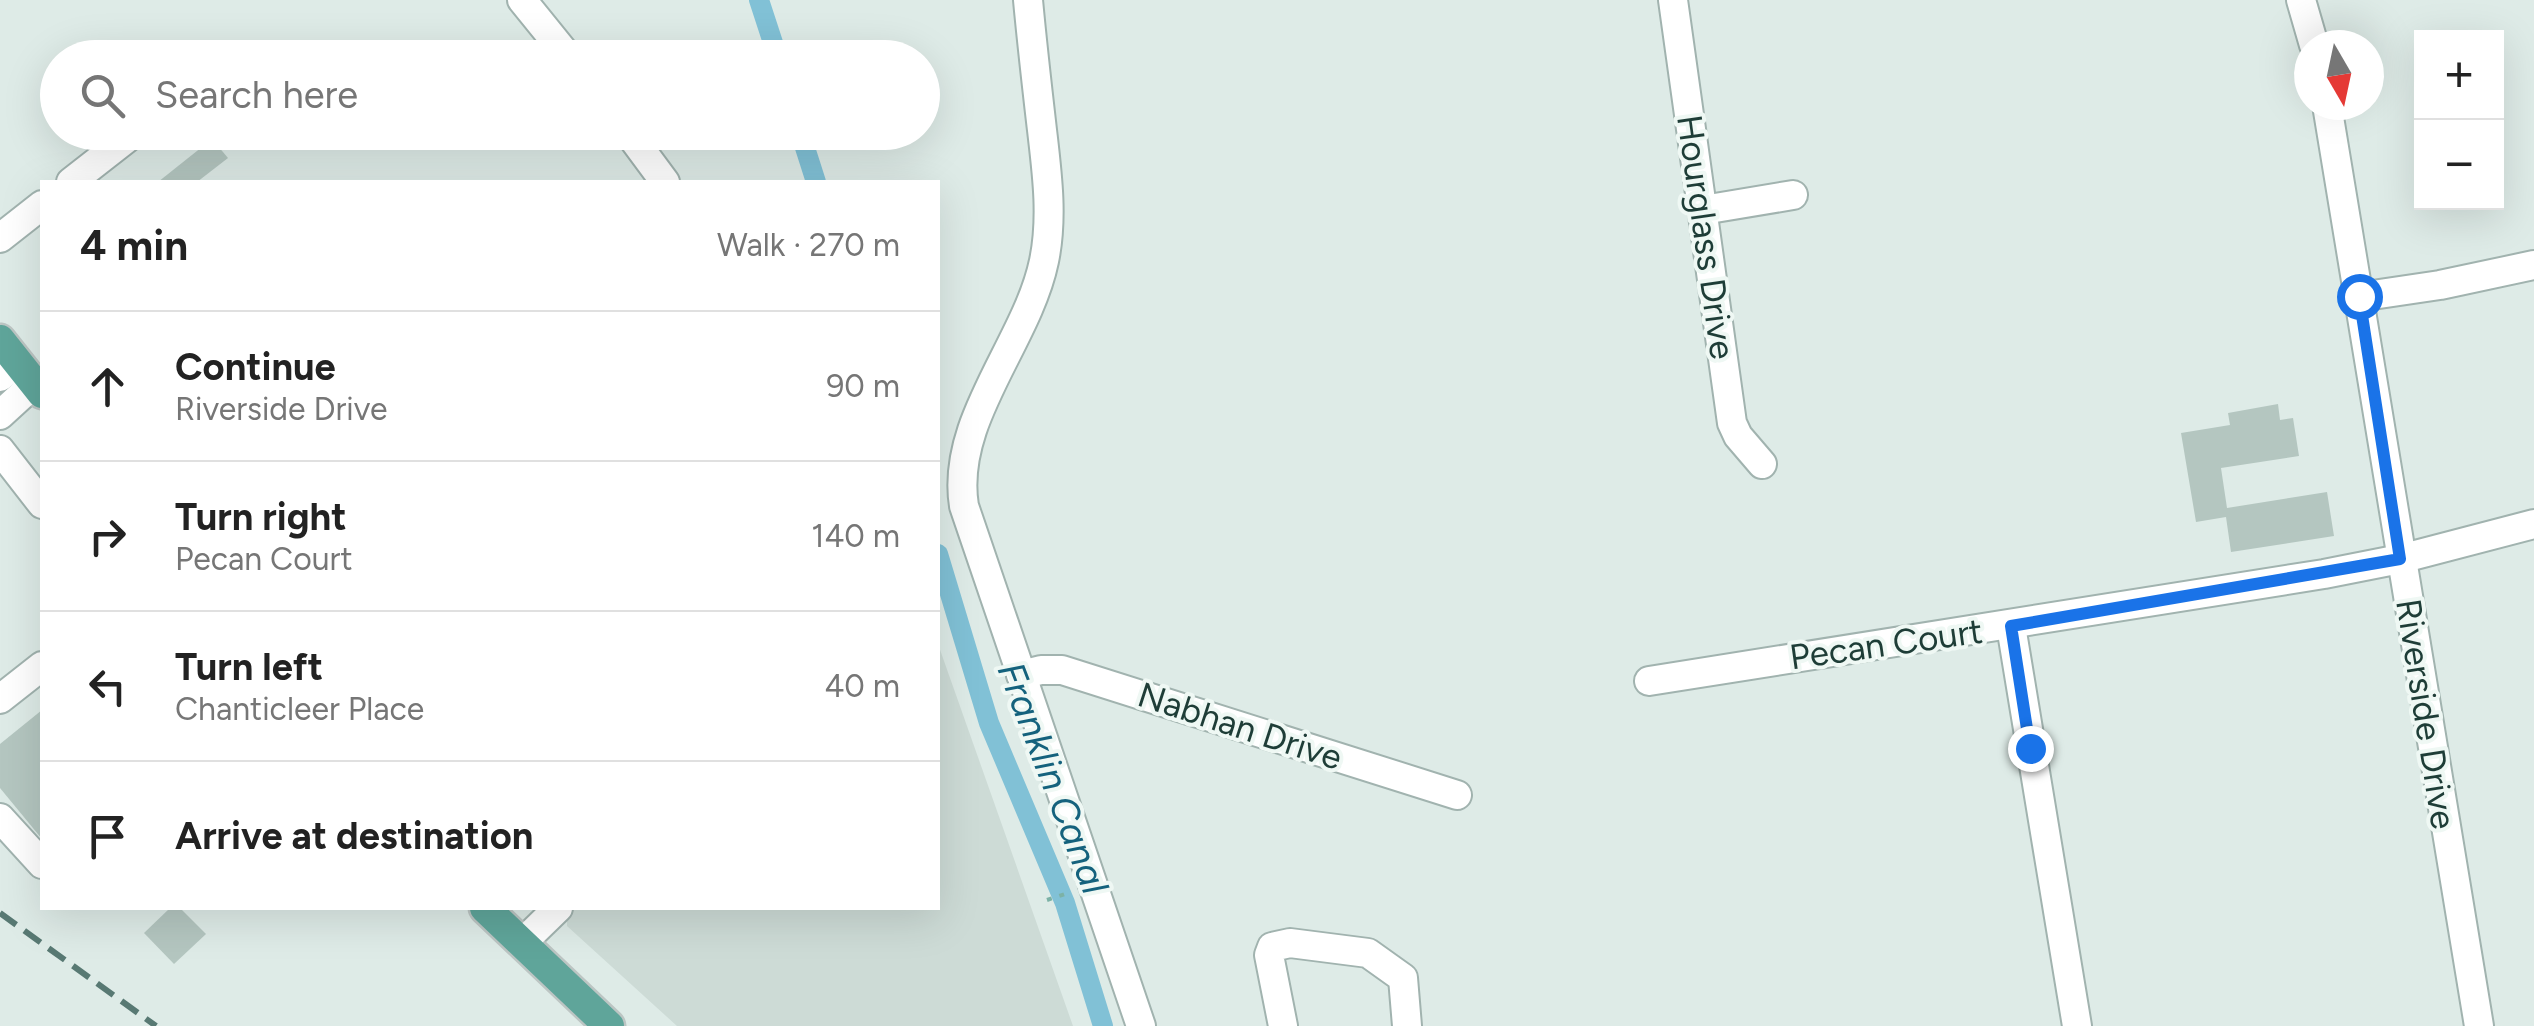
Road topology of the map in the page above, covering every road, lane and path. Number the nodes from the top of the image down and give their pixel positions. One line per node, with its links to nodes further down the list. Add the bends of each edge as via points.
1 (522, 0): 6 (street)
2 (1028, 0): 27 (street, via 1048,184 1044,261 965,447 961,489)
3 (1674, 0): 13 (street, Hourglass Drive)
4 (2300, 0): 5 (street)
5 (2309, 30)
6 (554, 40)
7 (2329, 120): 17 (street, Riverside Drive)
8 (111, 150): 10 (street)
9 (641, 150): 11 (street)
10 (74, 180)
11 (664, 180)
12 (1793, 196): 13 (street)
13 (1703, 210): 21 (street, Hourglass Drive, via 1732,423)
14 (37, 219): 15 (street)
15 (0, 238)
16 (2534, 265): 17 (street)
17 (2359, 296): 24 (street, Riverside Drive)
18 (19, 371): 19 (street)
19 (0, 414)
20 (0, 450): 22 (street)
21 (1762, 464)
22 (40, 501)
23 (2534, 524): 24 (street, Pecan Court)
24 (2400, 559): 25 (street, Pecan Court); 43 (street, Riverside Drive)
25 (2011, 626): 28 (street, Pecan Court); 42 (street)
26 (40, 668): 29 (street)
27 (1021, 675): 30 (street, Nabhan Drive, via 1062,670); 39 (street)
28 (1649, 681)
29 (0, 699)
30 (1457, 795)
31 (0, 818): 32 (street)
32 (40, 862)
33 (1078, 890): 34 (path)
34 (1047, 900)
35 (487, 910): 37 (main road)
36 (556, 910): 37 (street)
37 (522, 943): 38 (main road)
38 (599, 1023)
39 (1141, 1026)
40 (1283, 1026): 41 (street, via 1269,960 1277,945 1290,943 1368,953 1403,978)
41 (1407, 1026)
42 (2077, 1026)
43 (2479, 1026)

